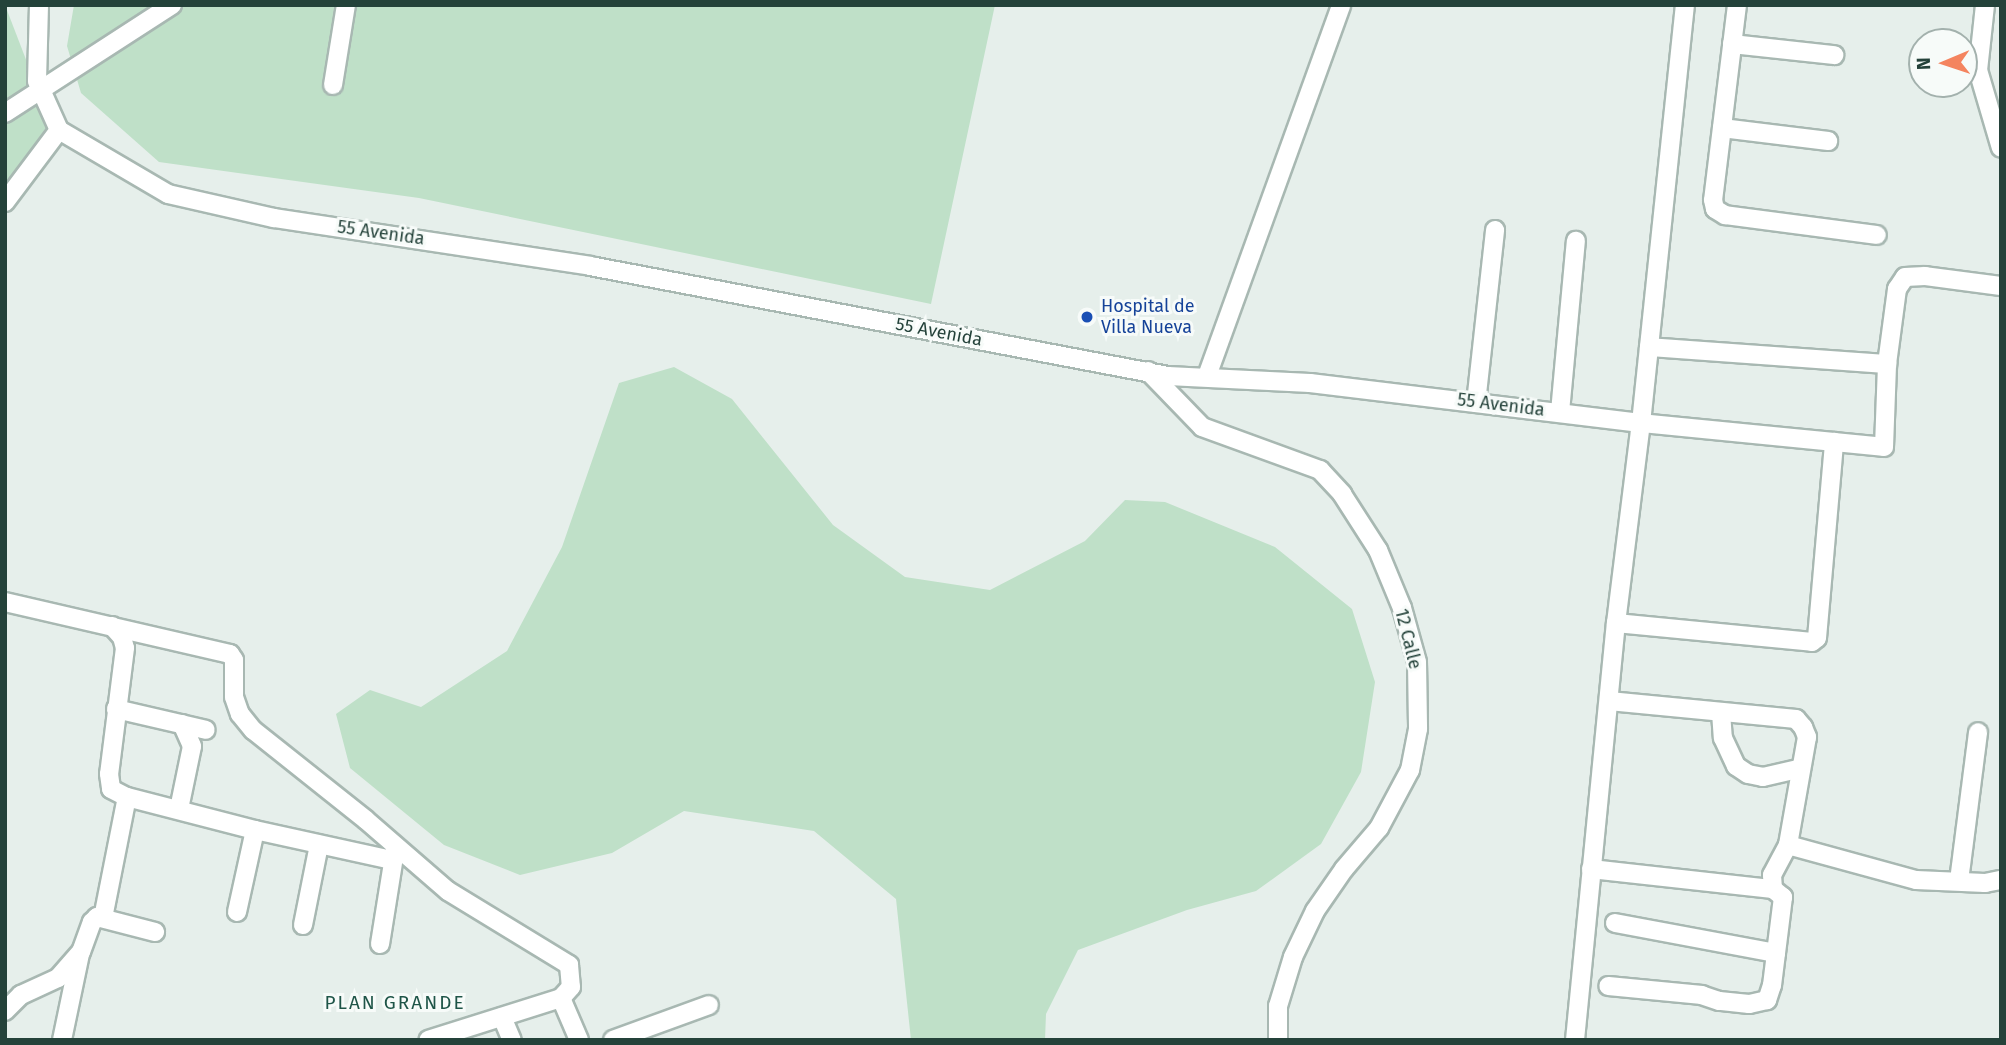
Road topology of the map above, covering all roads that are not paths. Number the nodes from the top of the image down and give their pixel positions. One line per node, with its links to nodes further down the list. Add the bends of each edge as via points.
1 (39, 5): 11 (street, via 36,63)
2 (172, 5): 11 (street)
3 (346, 5): 10 (street)
4 (1341, 5): 25 (street)
5 (1685, 5): 22 (street)
6 (1737, 5): 8 (street)
7 (1985, 5): 16 (street, via 1978,71)
8 (1732, 44): 9 (street); 13 (street)
9 (1834, 55)
10 (333, 85)
11 (40, 92): 12 (street); 14 (street)
12 (5, 113)
13 (1722, 128): 15 (street); 19 (street, via 1715,209 1725,215)
14 (59, 130): 17 (street); 24 (street, 55 Avenida, via 168,194 215,207 590,266)
15 (1828, 141)
16 (2001, 148)
17 (5, 202)
18 (1495, 230): 26 (street)
19 (1877, 235)
20 (1576, 241): 27 (street)
21 (2001, 286): 23 (street, via 1905,277 1897,289)
22 (1649, 347): 23 (street); 28 (street)
23 (1887, 364): 29 (street, 55 Avenida, via 1884,447)
24 (1147, 371): 25 (street, 55 Avenida); 68 (street, 12 Calle, via 1202,427 1321,470 1378,550 1402,608 1417,662 1418,729 1410,770 1379,828 1315,911 1293,957 1278,1006)
25 (1207, 376): 26 (street, 55 Avenida)
26 (1476, 402): 27 (street, 55 Avenida)
27 (1560, 412): 28 (street, 55 Avenida)
28 (1641, 424): 29 (street, 55 Avenida); 31 (street)
29 (1833, 442): 31 (street, via 1817,638 1812,642)
30 (5, 602): 32 (street)
31 (1616, 623): 33 (street)
32 (112, 626): 34 (street, via 125,648); 45 (street, via 230,654 234,697 253,730)
33 (1609, 701): 35 (street); 46 (street)
34 (116, 709): 36 (street); 40 (street, via 109,774 111,789)
35 (1721, 712): 39 (street, via 1723,738 1736,766 1763,777); 39 (street, via 1796,719 1807,737)
36 (182, 724): 37 (street); 41 (street, via 192,746)
37 (206, 730)
38 (1978, 732): 48 (street)
39 (1801, 768): 44 (street)
40 (127, 797): 41 (street); 51 (street)
41 (179, 809): 42 (street)
42 (255, 830): 43 (street); 50 (street)
43 (319, 845): 45 (street); 53 (street)
44 (1788, 845): 48 (street, via 1916,880); 49 (street, via 1772,875)
45 (394, 853): 55 (street); 59 (street, via 516,935 562,958 572,975)
46 (1591, 869): 49 (street); 69 (street)
47 (2001, 880): 48 (street)
48 (1959, 881)
49 (1773, 889): 57 (street, via 1783,897)
50 (237, 912)
51 (103, 918): 54 (street); 56 (street, via 92,922)
52 (1615, 923): 57 (street)
53 (303, 925)
54 (155, 932)
55 (380, 944)
56 (81, 952): 61 (street, via 58,978 21,995); 64 (street)
57 (1776, 953): 58 (street, via 1767,1000 1749,1004)
58 (1608, 986)
59 (561, 998): 62 (street); 66 (street)
60 (709, 1006): 67 (street)
61 (5, 1011)
62 (502, 1017): 63 (street); 65 (street)
63 (434, 1039)
64 (62, 1040)
65 (512, 1040)
66 (579, 1040)
67 (613, 1040)
68 (1278, 1040)
69 (1575, 1040)

